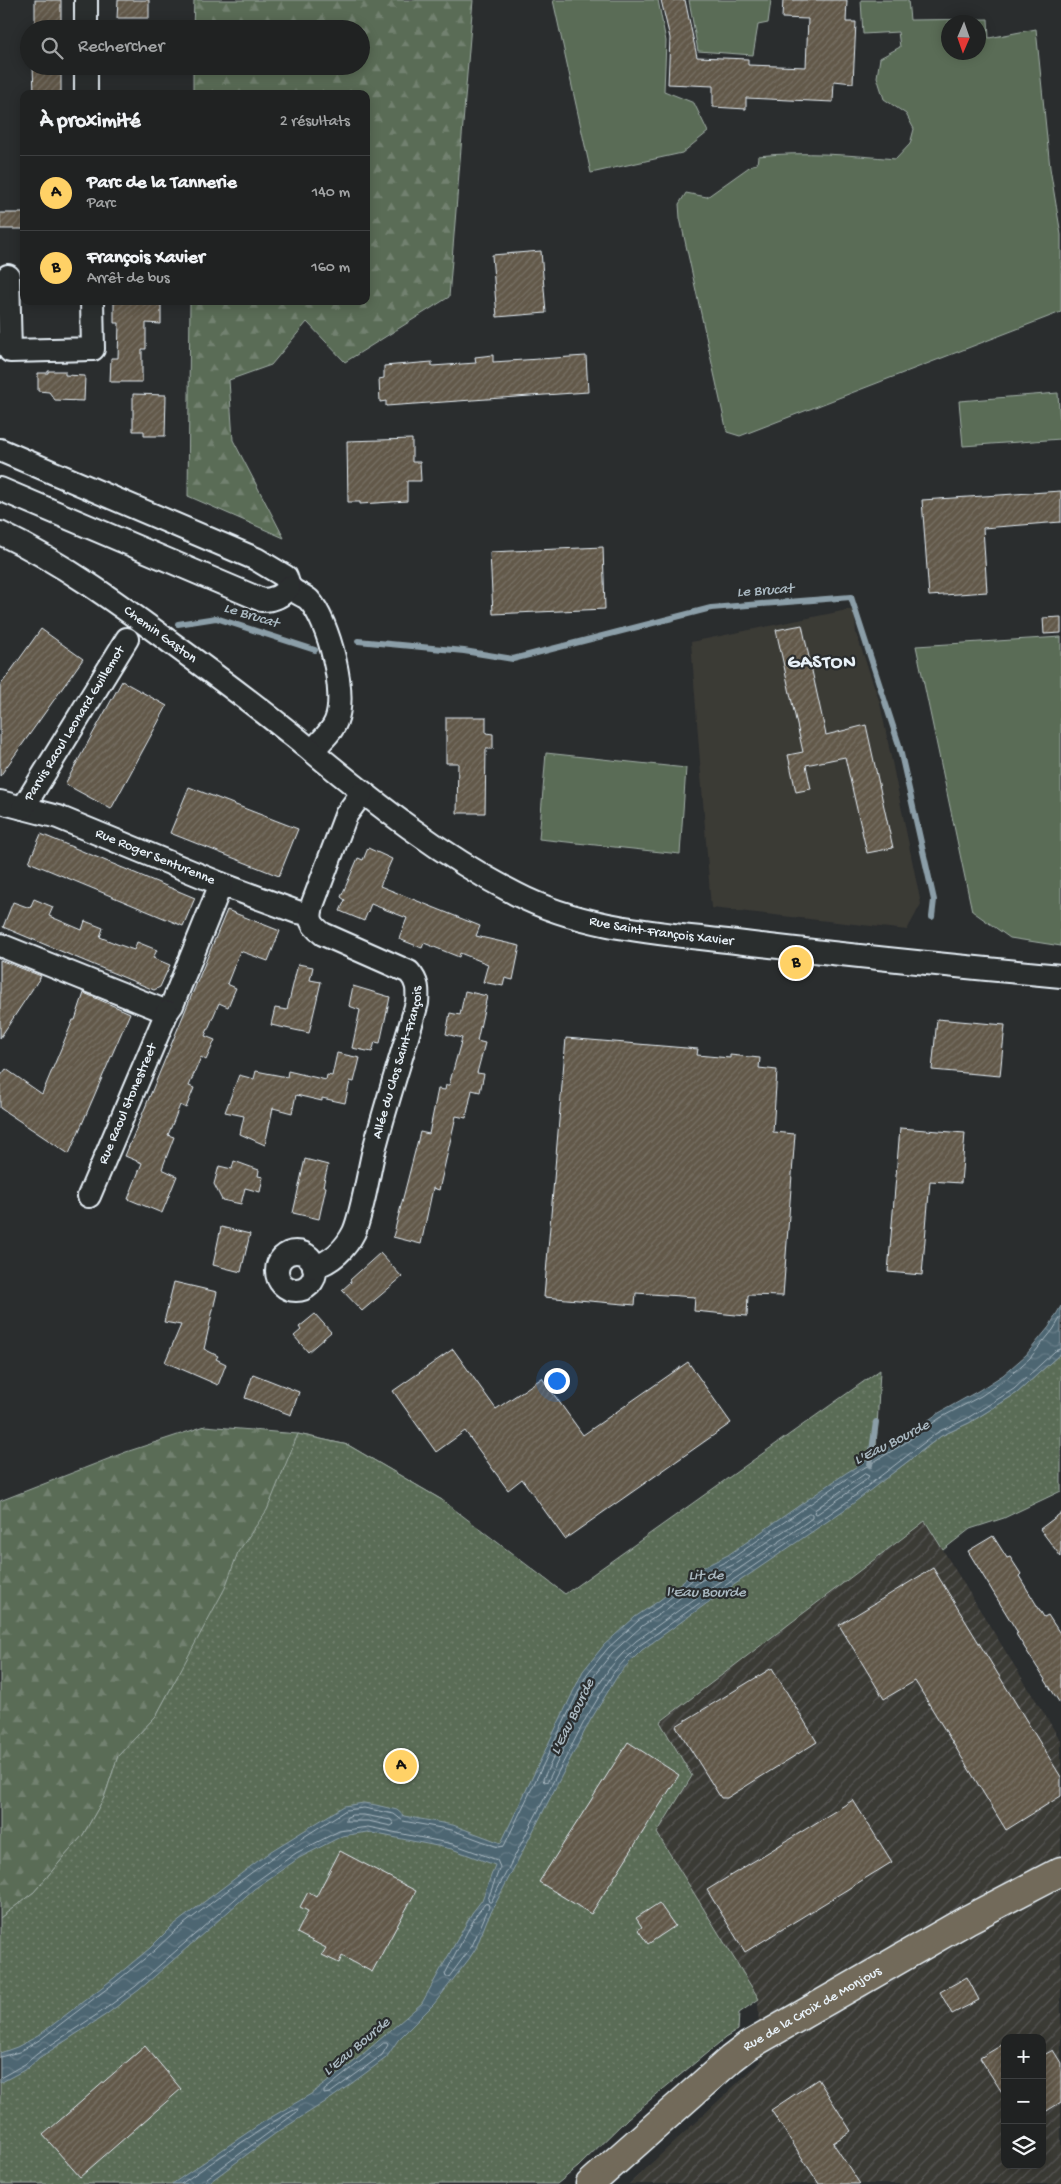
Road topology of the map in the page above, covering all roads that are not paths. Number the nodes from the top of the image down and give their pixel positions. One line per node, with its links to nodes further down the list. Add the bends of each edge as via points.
1 (86, 0): 2 (street)
2 (86, 20)
3 (86, 75): 4 (street)
4 (86, 90)
5 (11, 275): 6 (street, via 10,351 93,349)
6 (92, 305)
7 (0, 450): 10 (street, via 256,559 286,577)
8 (0, 489): 10 (street, via 262,600 276,598)
9 (0, 533): 12 (street, Chemin Gaston, via 50,560 139,619)
10 (289, 587): 12 (street, via 309,600 326,630 336,659 338,716 336,723)
11 (127, 639): 15 (street, Parvis Raoul Leonard Guillemot)
12 (312, 751): 13 (street, Rue Saint-François Xavier)
13 (362, 793): 17 (street, via 346,815); 19 (street, Rue Saint-François Xavier, via 441,850 518,895 594,921 626,928 850,956)
14 (0, 802): 15 (street, Rue Roger Senturenne)
15 (23, 808): 16 (street, Rue Roger Senturenne, via 58,817)
16 (221, 884): 17 (street, Rue Roger Senturenne); 20 (street, Rue Raoul Stonestreet)
17 (310, 914): 22 (street, Allée du Clos Saint-François, via 313,926 324,934 409,972 416,980 418,991 418,1003 354,1231 335,1256)
18 (0, 944): 20 (street)
19 (1061, 976)
20 (167, 1012): 21 (street, Rue Raoul Stonestreet)
21 (89, 1196)
22 (314, 1266)
23 (1061, 1871): 24 (main road, Rue de la Croix de Monjous, via 967,1920 748,2046)
24 (590, 2184)

